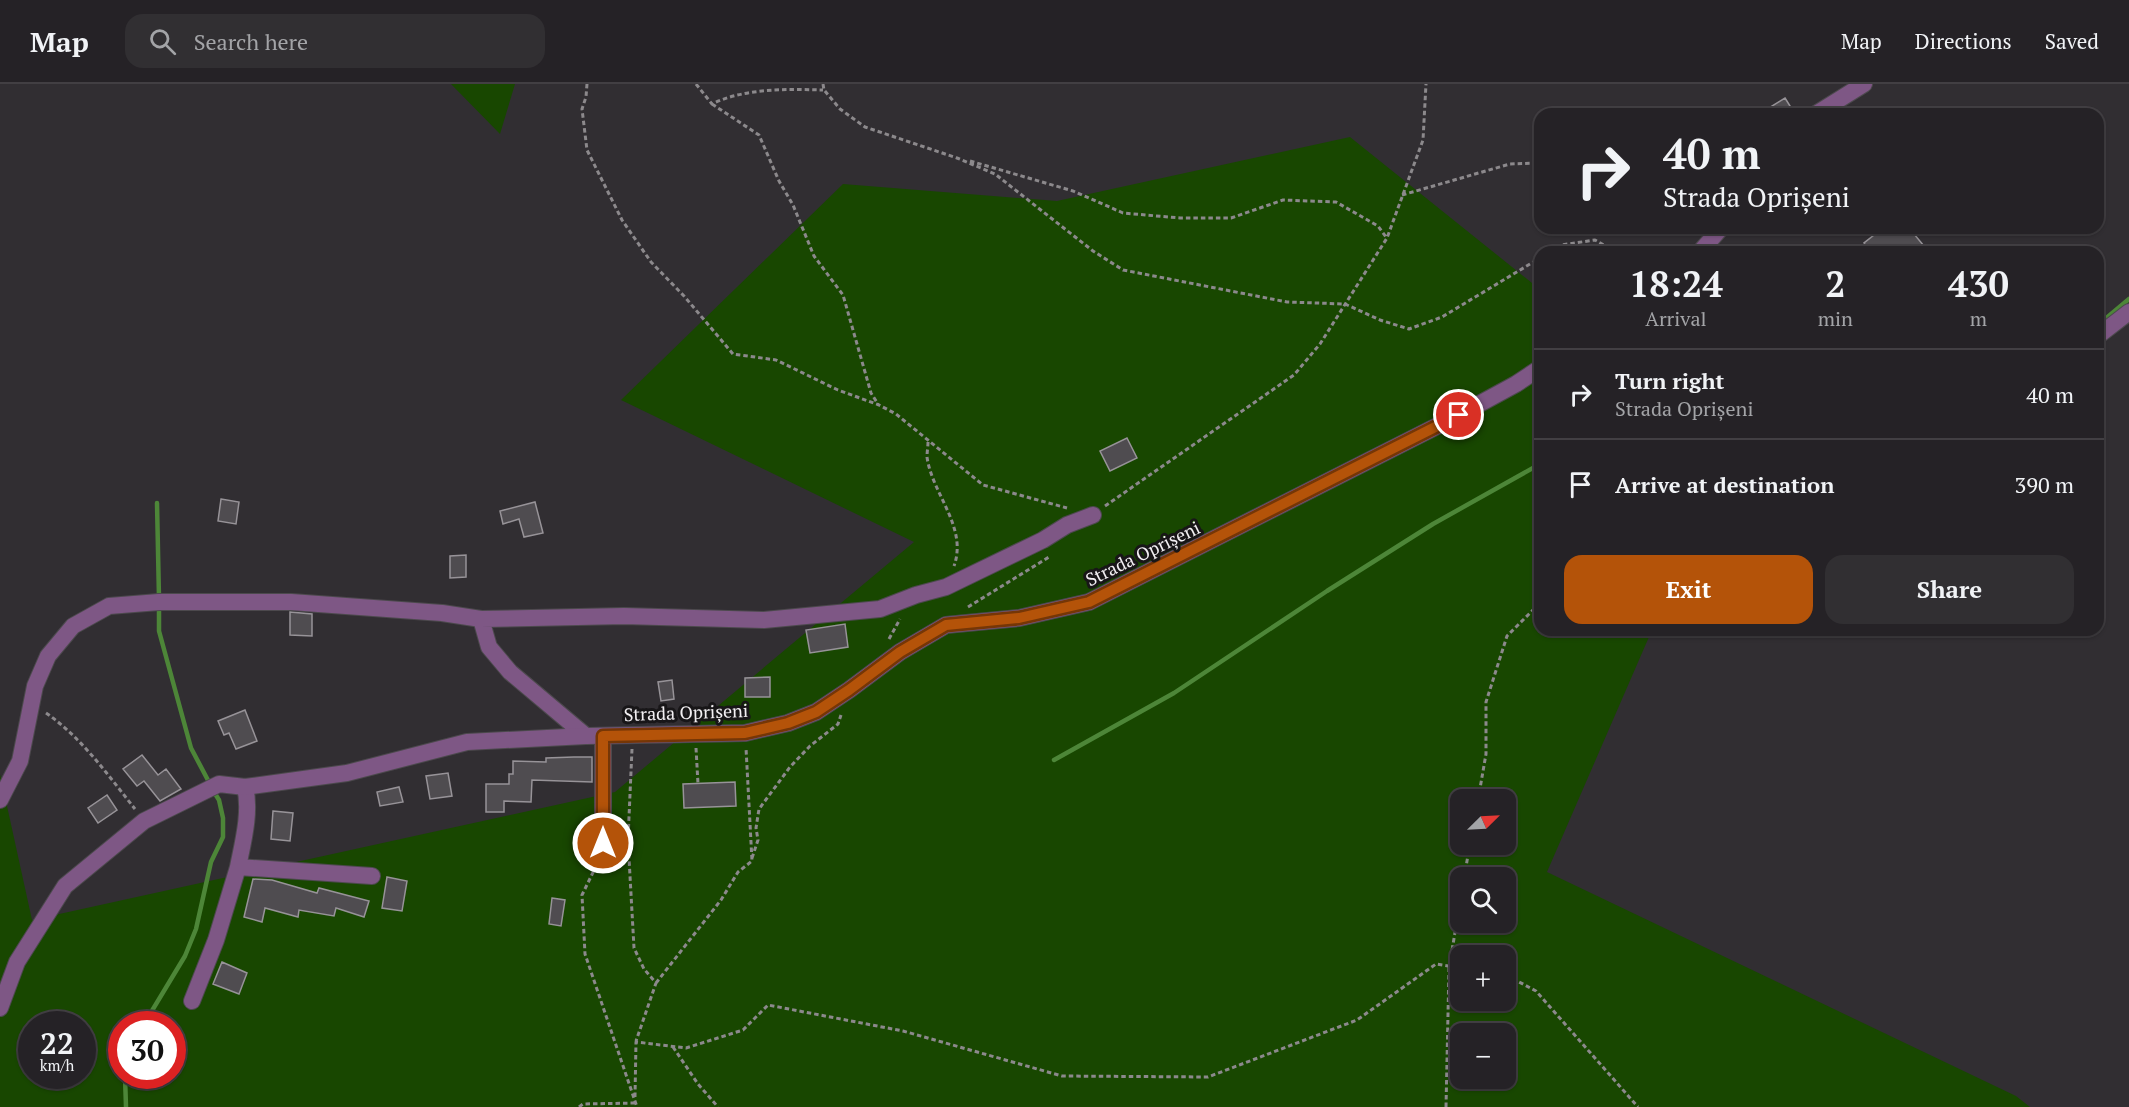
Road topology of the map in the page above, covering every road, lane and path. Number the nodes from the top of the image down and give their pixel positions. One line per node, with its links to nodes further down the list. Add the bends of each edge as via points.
1 (587, 84): 22 (path, via 582,109 587,150 622,220 651,262 733,354 776,360)
2 (696, 84): 7 (path)
3 (822, 84): 6 (path)
4 (1426, 84): 11 (path, via 1423,140)
5 (1864, 84): 8 (street)
6 (824, 90): 7 (path, via 776,89); 9 (path, via 840,109 865,127)
7 (712, 104): 22 (path, via 759,135 814,256 843,295 871,393)
8 (1826, 108)
9 (957, 158): 13 (path, via 1073,191 1123,213 1231,218 1283,200 1336,202 1378,226); 18 (path, via 996,174 1122,270 1287,302)
10 (1534, 163): 11 (path, via 1510,164)
11 (1402, 195): 13 (path)
12 (1716, 234): 16 (street)
13 (1387, 238): 18 (path)
14 (1559, 246): 15 (path, via 1595,240)
15 (1606, 246)
16 (1706, 246)
17 (1534, 262): 18 (path, via 1442,317 1409,329)
18 (1345, 304): 24 (path, via 1320,344 1294,375)
19 (2129, 312): 20 (street)
20 (2104, 331)
21 (1534, 372): 30 (street, Strada Oprișeni, via 1459,415 1089,602 1019,618)
22 (879, 405): 23 (path, via 896,414)
23 (928, 442): 24 (path, via 983,485); 26 (path, via 927,457 955,526 958,555)
24 (1093, 515): 26 (street)
25 (1050, 556): 30 (path, via 978,599)
26 (946, 587): 29 (street, via 880,609 776,619)
27 (1534, 609): 41 (path, via 1507,636 1486,702 1486,754)
28 (903, 615): 31 (path, via 879,656)
29 (481, 619): 33 (street, via 291,602 110,606 73,626 48,656); 36 (street, via 489,646 510,672)
30 (946, 625): 31 (street, Strada Oprișeni)
31 (878, 669): 32 (street, Strada Oprișeni)
32 (849, 690): 34 (street, Strada Oprișeni, via 816,712); 45 (path, via 838,724 790,767 759,809 758,840)
33 (32, 703): 42 (street, via 20,761); 43 (path, via 58,721 96,761)
34 (745, 733): 35 (street, Strada Oprișeni); 45 (path)
35 (695, 734): 38 (street, Strada Oprișeni); 39 (path)
36 (586, 736): 37 (street, Strada Oprișeni); 40 (street, Strada Oprișeni, via 466,742 346,773)
37 (603, 736): 38 (street, Strada Oprișeni); 44 (street)
38 (632, 736): 51 (path, via 628,840 634,948 644,969)
39 (698, 784)
40 (245, 787): 43 (street, Strada Oprișeni, via 211,787); 46 (street, via 245,833)
41 (1480, 789)
42 (0, 800)
43 (144, 821): 53 (street, Strada Oprișeni, via 64,886 18,962)
44 (603, 843): 56 (path, via 600,859 582,895 585,954)
45 (752, 861): 51 (path, via 738,872 721,900)
46 (238, 867): 47 (street); 52 (street)
47 (372, 876)
48 (1455, 933): 49 (path)
49 (1449, 968): 55 (path, via 1436,964 1357,1020 1208,1077 1062,1076 903,1031 768,1005 743,1030 686,1048); 60 (path)
50 (1516, 980): 61 (path, via 1536,991)
51 (656, 982): 54 (path)
52 (192, 1001)
53 (0, 1008)
54 (636, 1042): 55 (path); 56 (path)
55 (673, 1047): 59 (path)
56 (635, 1097): 57 (path)
57 (637, 1105): 58 (path)
58 (579, 1107)
59 (718, 1107)
60 (1446, 1107)
61 (1638, 1107)

